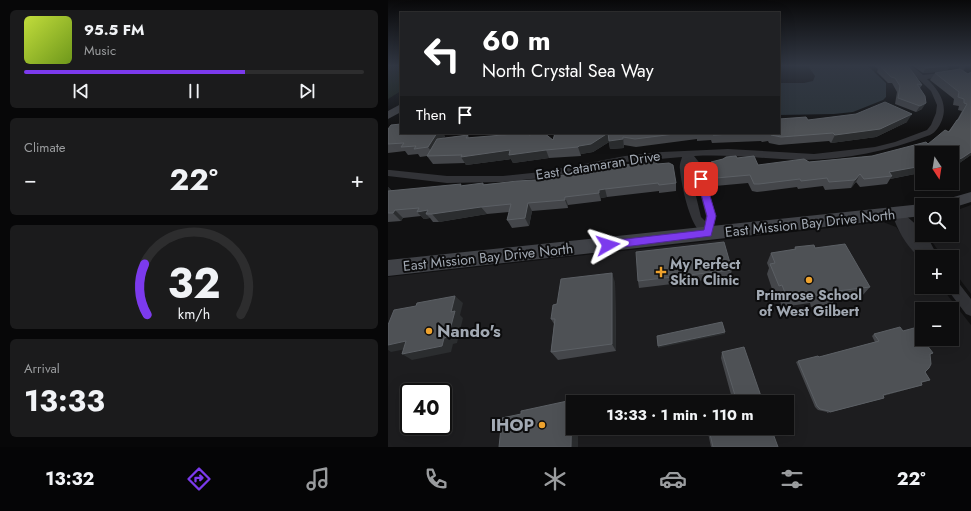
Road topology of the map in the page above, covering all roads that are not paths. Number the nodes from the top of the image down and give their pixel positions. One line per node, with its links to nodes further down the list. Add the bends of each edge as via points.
1 (931, 87): 6 (street, East Catamaran Drive, via 941,105 940,117 932,130 909,141 864,152 825,156 770,156 727,152)
2 (400, 96): 3 (street)
3 (388, 103)
4 (400, 108): 5 (street)
5 (388, 116)
6 (686, 154): 7 (street, East Catamaran Drive, via 616,160 539,175 494,180 451,181); 12 (street, via 684,167 696,218); 12 (street, via 697,166 711,216)
7 (390, 173)
8 (971, 197): 9 (street)
9 (959, 201)
10 (915, 211): 11 (street, East Mission Bay Drive North)
11 (897, 214): 12 (street, East Mission Bay Drive North); 13 (street, via 902,228); 14 (street, via 913,227)
12 (708, 233): 15 (street, East Mission Bay Drive North)
13 (918, 250)
14 (931, 250)
15 (388, 268)
16 (959, 294): 17 (street)
17 (971, 310)

